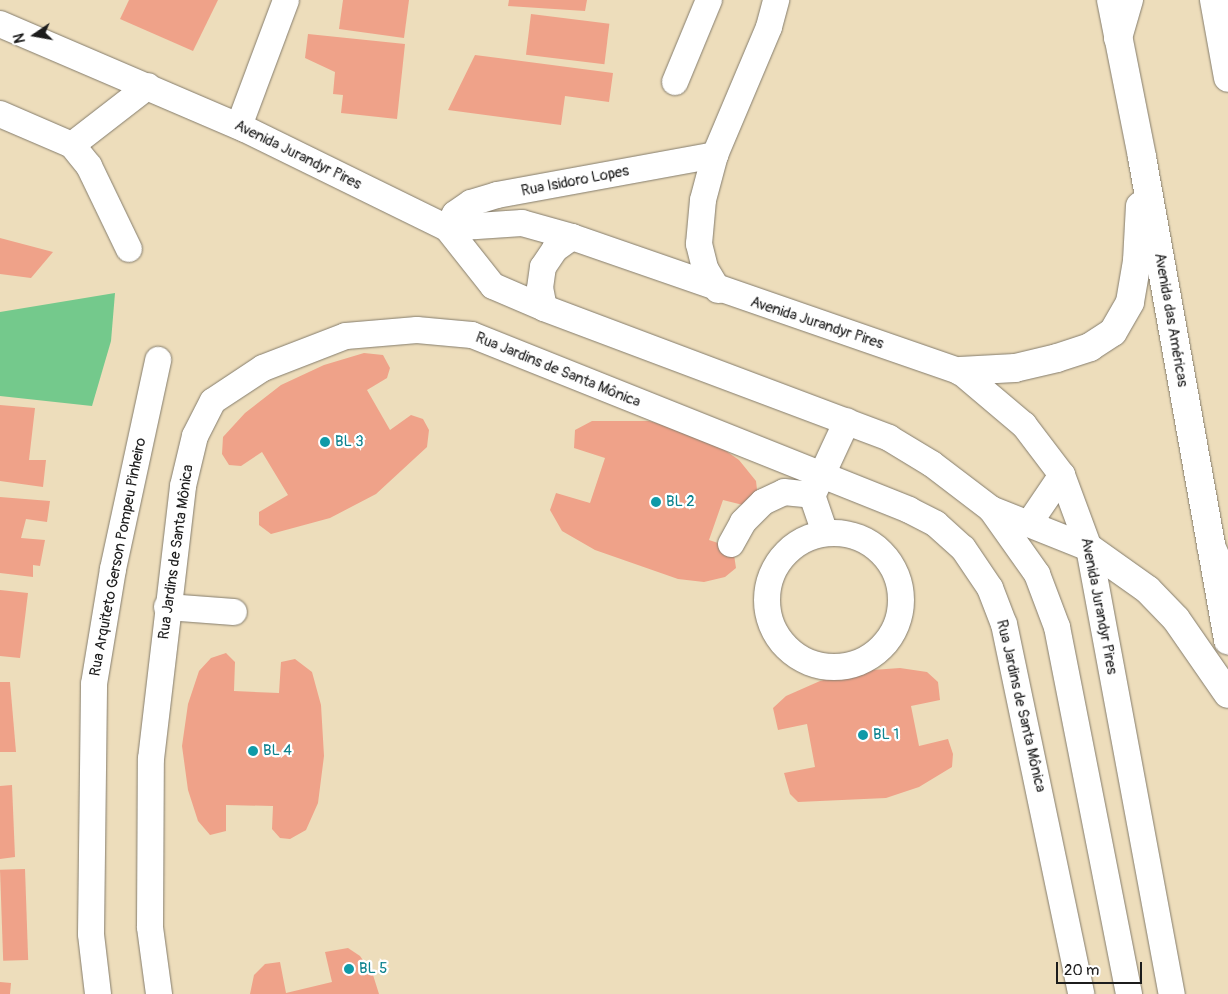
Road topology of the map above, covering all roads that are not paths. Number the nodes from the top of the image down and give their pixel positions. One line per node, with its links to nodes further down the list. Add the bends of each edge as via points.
1 (286, 0): 13 (street)
2 (709, 0): 10 (street)
3 (776, 0): 15 (street, via 769,27)
4 (1111, 0): 8 (main road, Avenida das Américas)
5 (1129, 0): 8 (main road)
6 (1214, 0): 9 (main road)
7 (0, 24): 11 (street, Avenida Jurandyr Pires)
8 (1118, 38): 16 (main road, Avenida das Américas)
9 (1228, 78)
10 (675, 82)
11 (148, 86): 13 (street, Avenida Jurandyr Pires); 14 (street)
12 (0, 114): 14 (street)
13 (239, 126): 17 (street, Avenida Jurandyr Pires)
14 (72, 146): 19 (street, via 89,166)
15 (715, 155): 17 (street, Rua Isidoro Lopes, via 497,195 471,203 455,214); 20 (street, via 698,224 705,268)
16 (1142, 157): 23 (main road, via 1137,261 1130,302 1113,332 1090,347 1058,358 1015,368); 31 (main road, Avenida das Américas)
17 (447, 228): 18 (street, Avenida Jurandyr Pires, via 522,224); 21 (street, Avenida Jurandyr Pires, via 493,286)
18 (572, 237): 20 (street, Avenida Jurandyr Pires); 21 (street, via 555,249 543,267 540,288)
19 (129, 248)
20 (718, 290): 23 (street, Avenida Jurandyr Pires)
21 (544, 308): 24 (street, Avenida Jurandyr Pires)
22 (158, 360): 38 (street, Rua Arquiteto Gerson Pompeu Pinheiro, via 113,569 94,684 91,934)
23 (960, 370): 25 (street, Avenida Jurandyr Pires, via 1024,424)
24 (847, 421): 26 (street); 27 (street, Avenida Jurandyr Pires, via 889,438 918,455)
25 (1062, 475): 28 (street); 32 (street, Avenida Jurandyr Pires)
26 (817, 486): 29 (street); 30 (street, via 784,492 763,502 743,522); 34 (street, Rua Jardins de Santa Mônica, via 472,335 417,330 346,336 263,368 213,401 195,436 183,486); 40 (street, Rua Jardins de Santa Mônica, via 909,510 936,524 963,548 990,588 1004,624 1028,729)
27 (991, 509): 28 (street); 41 (street, Avenida Jurandyr Pires, via 1037,574 1057,627)
28 (1030, 522): 32 (street)
29 (825, 533): 29 (street, via 803,540 785,554 772,574 766,596 773,627 780,640 797,657 819,666 842,667 865,660 883,646 896,626 901,604 898,580 887,559 870,543 849,534)
30 (731, 544)
31 (1211, 546): 33 (main road); 36 (main road, Avenida das Américas)
32 (1089, 548): 37 (main road, via 1141,585 1176,619); 42 (street, Avenida Jurandyr Pires)
33 (1228, 585)
34 (167, 607): 35 (street); 39 (street, Rua Jardins de Santa Mônica, via 151,759 150,927)
35 (234, 612)
36 (1228, 640)
37 (1228, 694)
38 (98, 994)
39 (159, 994)
40 (1081, 994)
41 (1129, 994)
42 (1172, 994)

